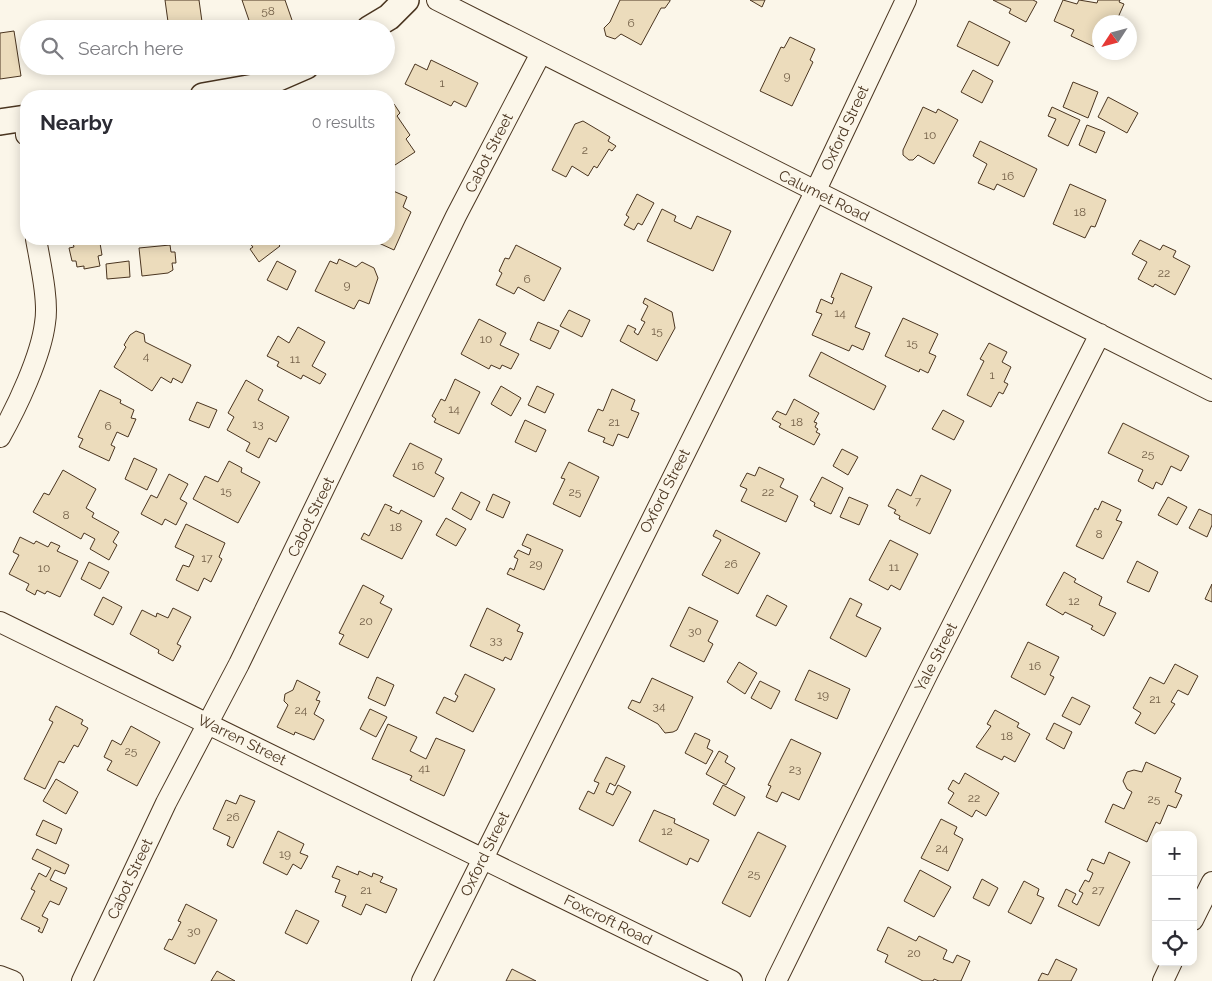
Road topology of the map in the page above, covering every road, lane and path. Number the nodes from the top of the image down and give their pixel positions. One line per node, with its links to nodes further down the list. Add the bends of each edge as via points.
1 (406, 0): 4 (street)
2 (437, 0): 5 (street, Calumet Road)
3 (906, 0): 10 (street, Oxford Street)
4 (384, 20)
5 (540, 53): 10 (street, Calumet Road, via 764,167); 16 (street, Cabot Street, via 456,216)
6 (285, 75): 7 (street, via 260,86)
7 (237, 90)
8 (0, 122): 9 (street)
9 (20, 124)
10 (816, 190): 12 (street, Calumet Road); 17 (street, Oxford Street)
11 (37, 245): 14 (street, via 46,322 34,360)
12 (1100, 334): 13 (street, Calumet Road); 26 (street, Yale Street)
13 (1212, 391)
14 (0, 437)
15 (0, 622): 16 (street, Warren Street)
16 (208, 723): 17 (street, Warren Street); 23 (street, Cabot Street, via 166,802)
17 (483, 859): 24 (street, Oxford Street); 25 (street, Foxcroft Road)
18 (1212, 882): 19 (street)
19 (1197, 912)
20 (1170, 966): 27 (street)
21 (0, 976): 22 (street)
22 (14, 981)
23 (82, 981)
24 (422, 981)
25 (732, 981)
26 (776, 981)
27 (1163, 981)

